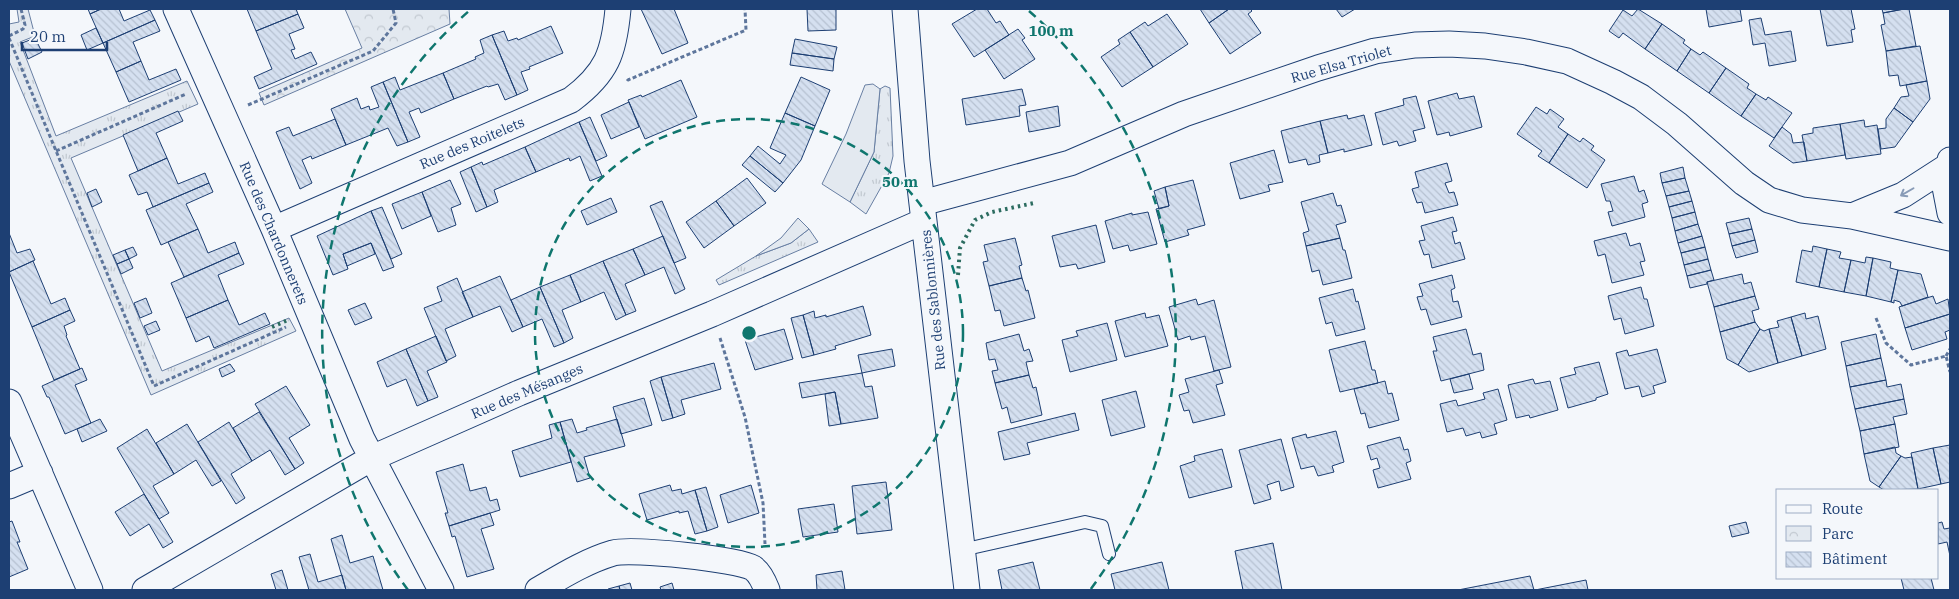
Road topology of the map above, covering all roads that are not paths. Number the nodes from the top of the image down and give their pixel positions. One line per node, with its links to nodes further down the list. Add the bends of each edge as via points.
1 (176, 9): 8 (street, Rue des Chardonnerets)
2 (618, 9): 8 (street, Rue des Roitelets, via 616,34 607,63 596,80 570,100)
3 (905, 9): 5 (street, Rue des Sablonnières)
4 (1949, 163): 6 (street, via 1945,187); 7 (street, Rue Elsa Triolet, one-way to 7, via 1903,195)
5 (923, 212): 7 (street, Rue Elsa Triolet, via 1070,163 1184,114 1318,68 1375,52 1415,45 1449,44 1526,52 1567,62 1641,97 1678,124 1744,184 1769,200 1802,210); 11 (street, Rue des Mésanges, via 712,314 519,393); 14 (street, Rue des Sablonnières)
6 (1950, 213)
7 (1852, 216): 9 (street, Rue Elsa Triolet)
8 (274, 229): 11 (street, Rue des Chardonnerets)
9 (1950, 238)
10 (9, 402): 12 (street)
11 (372, 458): 18 (street, Rue des Mésanges); 19 (street, Rue des Chardonnerets)
12 (40, 473): 13 (street); 17 (street)
13 (9, 486)
14 (962, 550): 15 (lane, via 1085,522 1102,526); 21 (street, Rue des Sablonnières)
15 (1109, 554)
16 (763, 582): 20 (street, via 743,565 659,552 615,552 578,567)
17 (90, 590)
18 (145, 590)
19 (440, 590)
20 (538, 590)
21 (967, 590)

